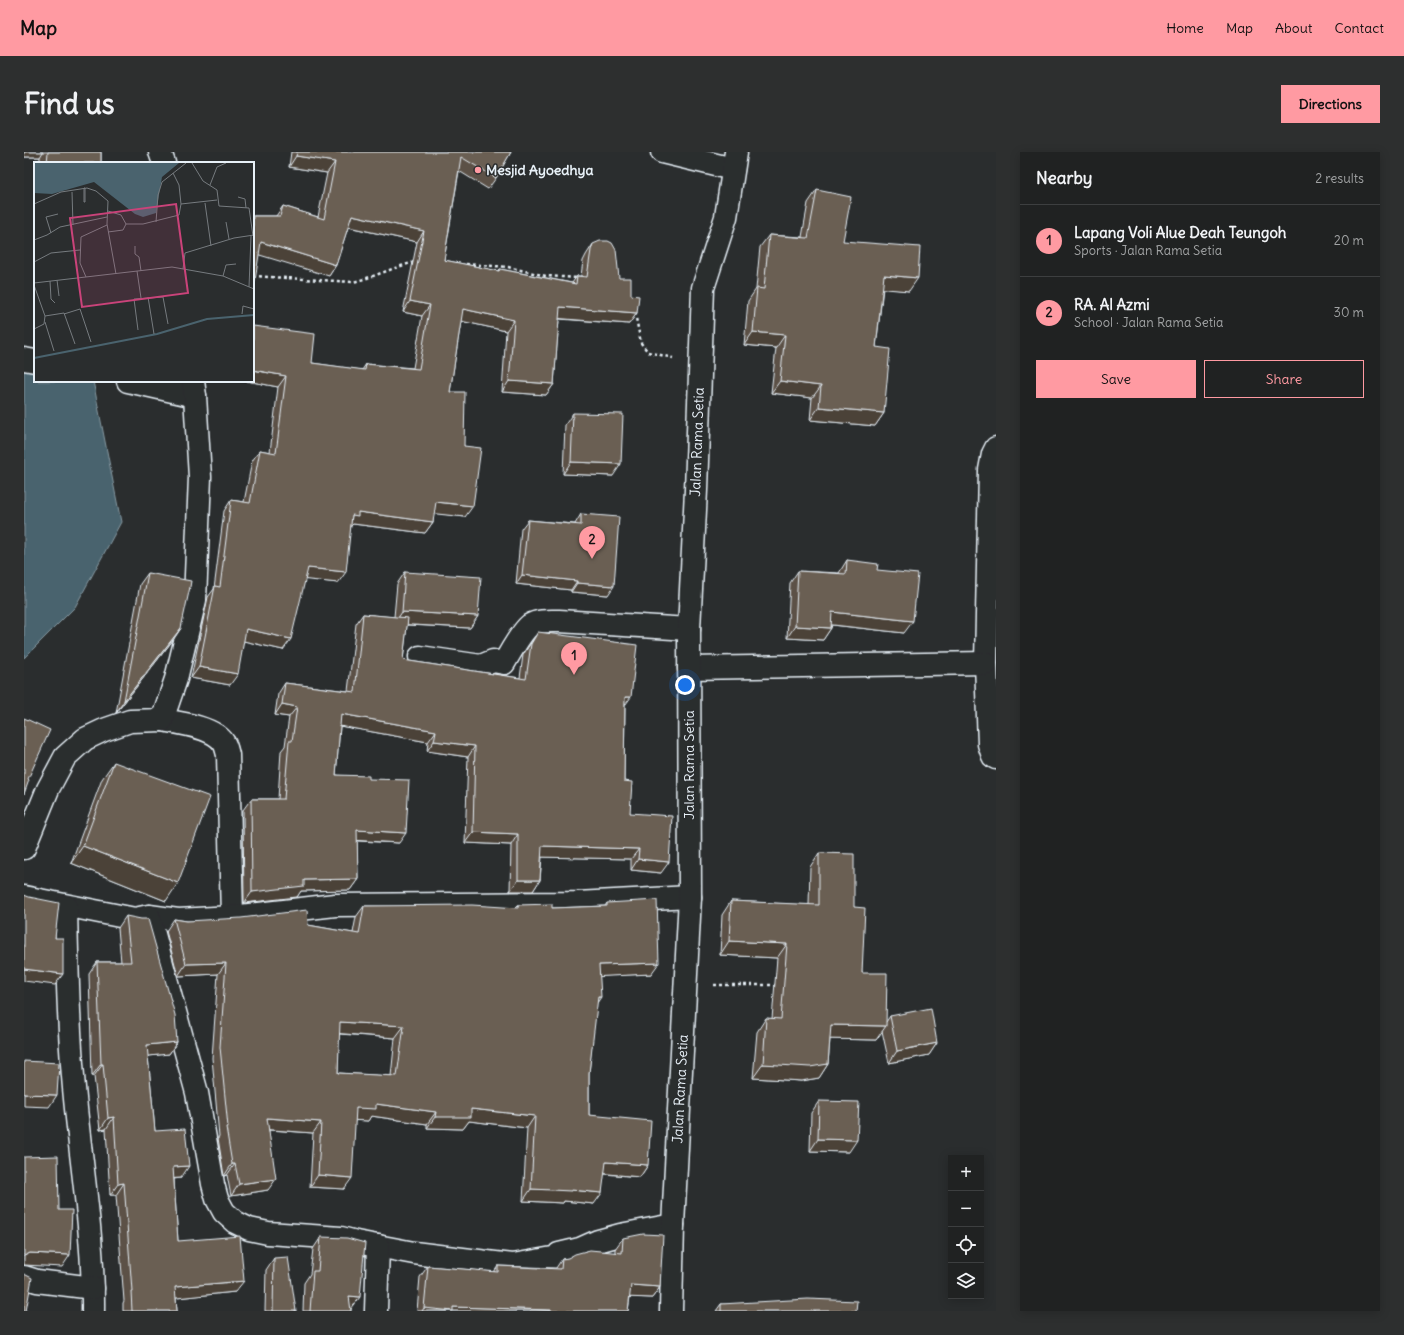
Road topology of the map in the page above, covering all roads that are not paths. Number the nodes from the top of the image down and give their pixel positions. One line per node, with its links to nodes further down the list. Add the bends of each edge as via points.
1 (160, 152): 4 (street)
2 (662, 152): 3 (street)
3 (735, 160): 11 (street, Jalan Rama Setia, via 726,217 703,288)
4 (164, 162)
5 (24, 359): 6 (street)
6 (34, 361)
7 (137, 382): 8 (street)
8 (194, 388): 15 (street, via 200,477 195,600 176,680)
9 (996, 448): 10 (street, via 990,470)
10 (992, 588): 13 (street)
11 (689, 629): 12 (street, via 542,621 530,625 504,663 493,661 481,666); 14 (street, Jalan Rama Setia)
12 (420, 657)
13 (986, 663): 14 (street); 16 (street, via 989,744)
14 (689, 668): 19 (street, Jalan Rama Setia)
15 (162, 720): 17 (street, via 130,721 104,730 86,739 65,757 48,789); 22 (street, via 212,732 224,743 228,755)
16 (996, 758)
17 (24, 848)
18 (24, 897): 20 (street)
19 (690, 897): 22 (street, via 577,902 335,905); 23 (street, Jalan Rama Setia)
20 (66, 906): 21 (street, via 134,919); 26 (street, via 67,986 73,1076 91,1240)
21 (149, 916): 22 (street, via 178,920); 24 (street, via 197,1093 213,1184 224,1212 235,1222 249,1229 268,1233 341,1238)
22 (232, 917)
23 (673, 1225): 24 (street, via 598,1241 559,1254 558,1257 513,1265); 29 (street, Jalan Rama Setia)
24 (378, 1246): 28 (street)
25 (24, 1277): 26 (street)
26 (93, 1288): 27 (street)
27 (93, 1311)
28 (376, 1311)
29 (671, 1311)

